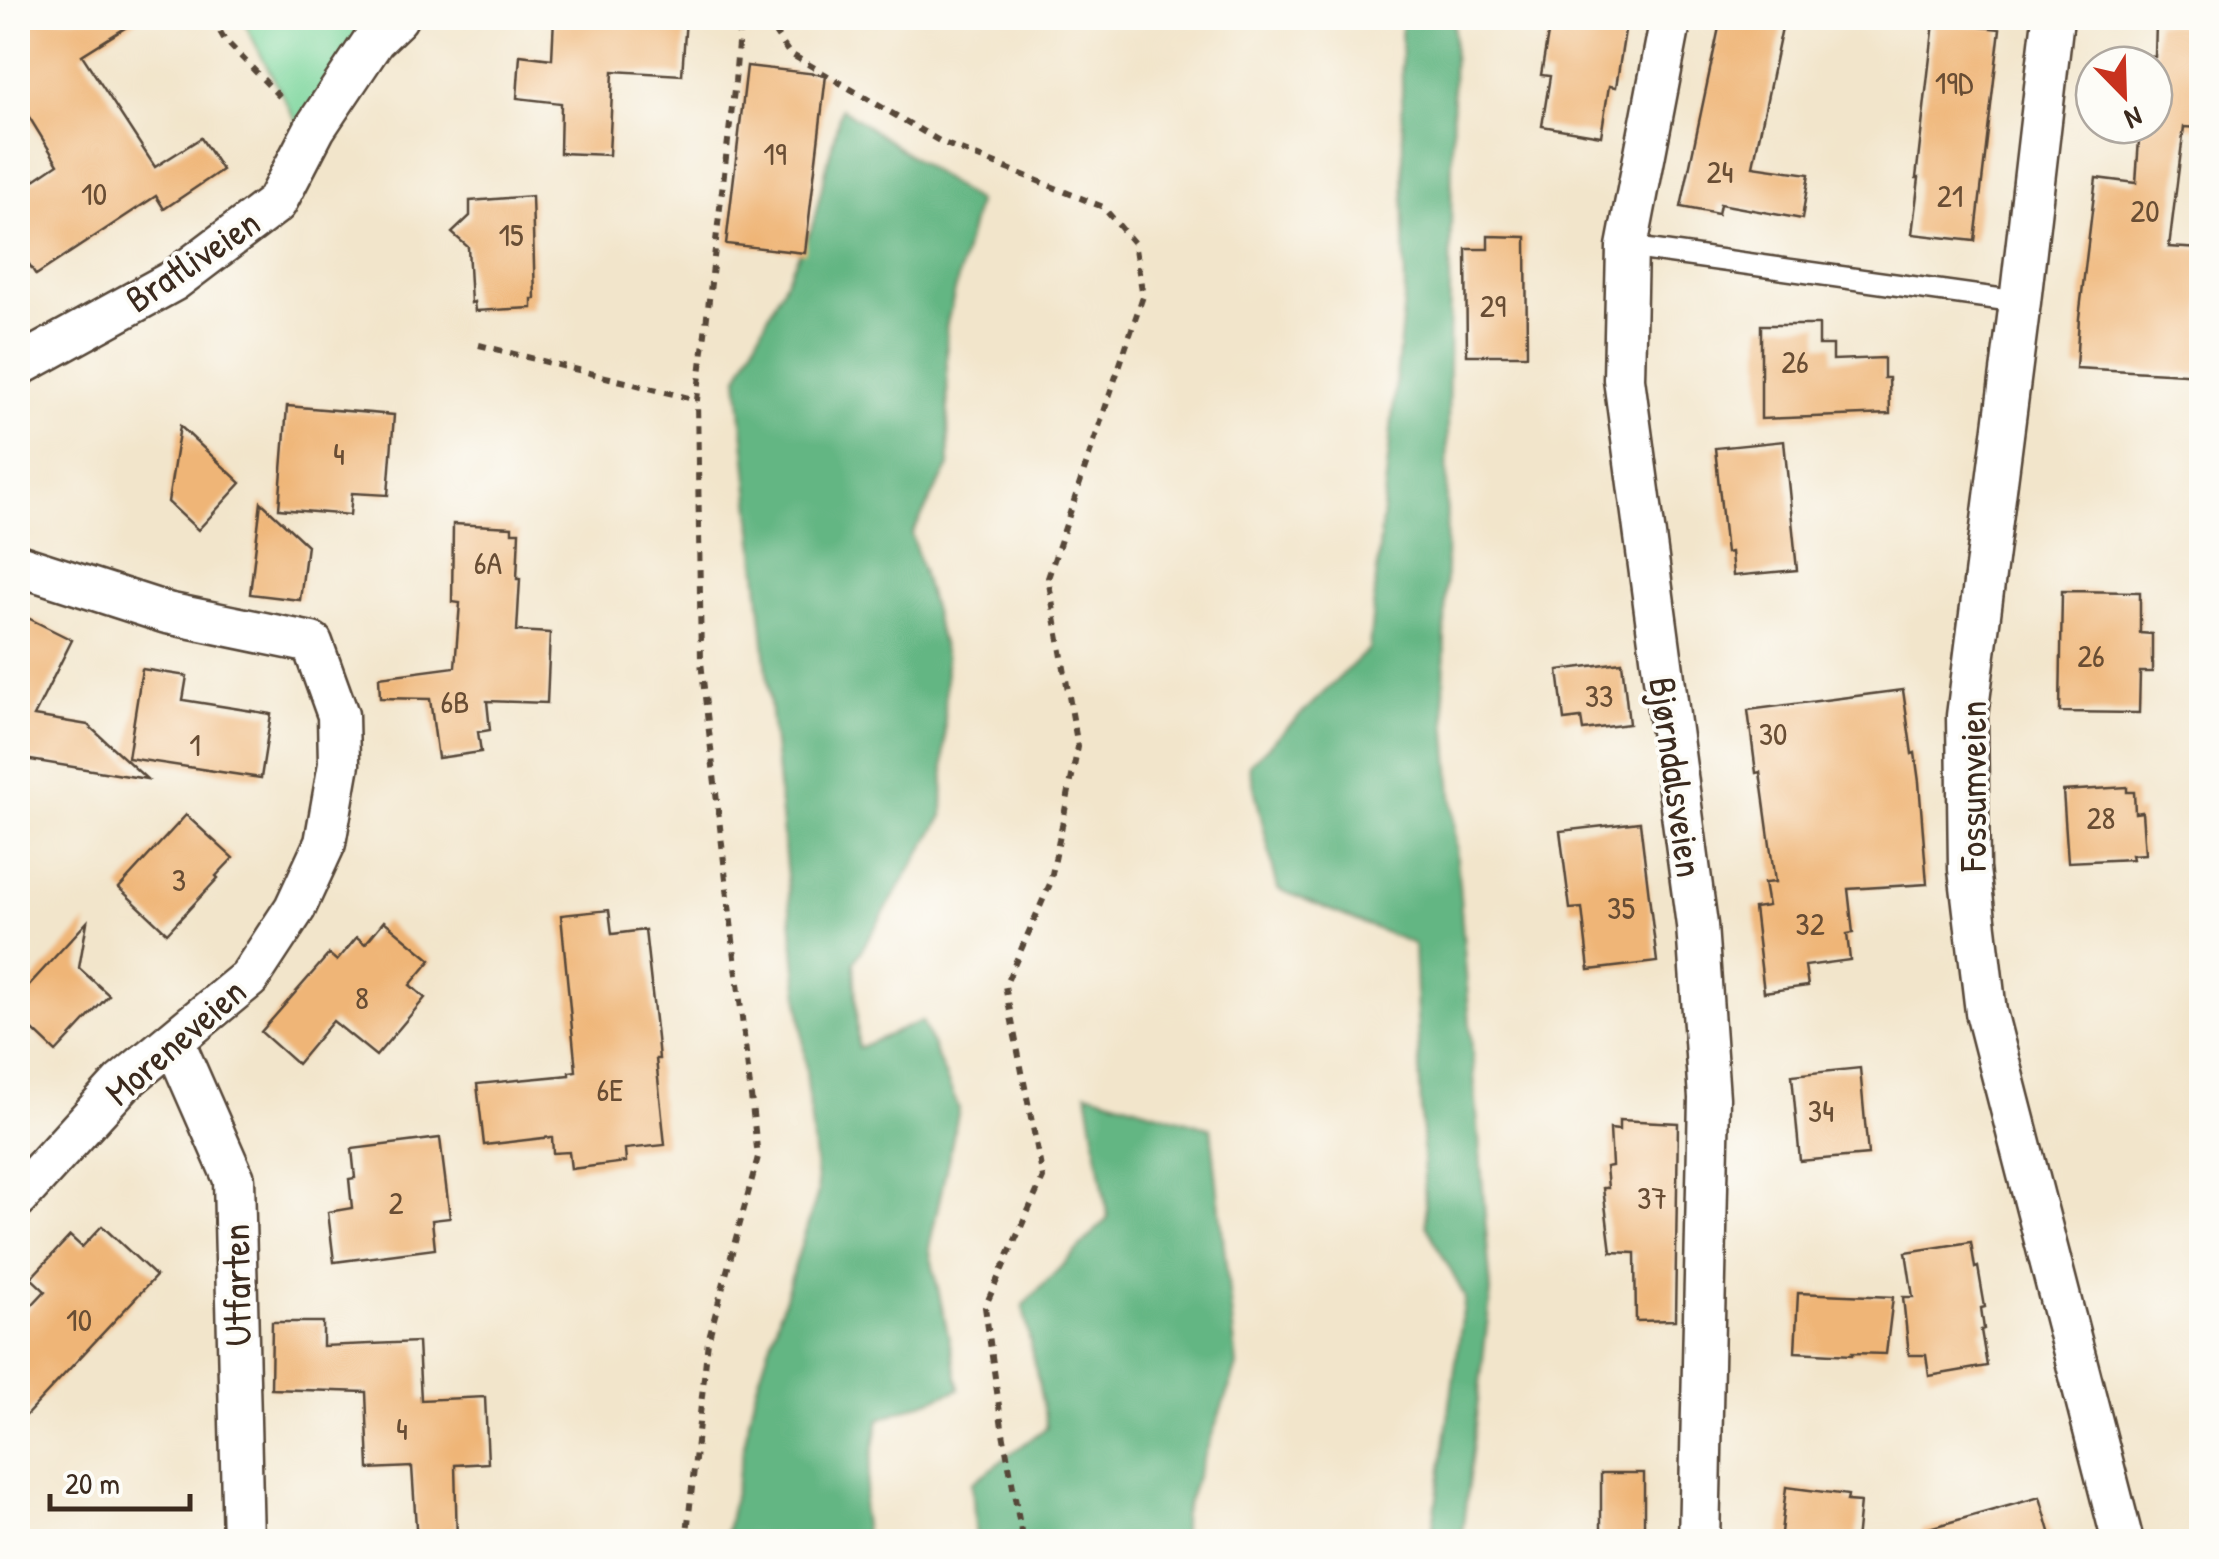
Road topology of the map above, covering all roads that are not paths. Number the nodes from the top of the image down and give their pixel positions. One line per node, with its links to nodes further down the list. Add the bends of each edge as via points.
1 (397, 18): 6 (street, Bratliveien, via 374,40 315,128 276,203 173,281)
2 (1672, 18): 4 (street, Bjørndalsveien)
3 (2052, 18): 5 (street, Fossumveien)
4 (1627, 246): 5 (lane); 11 (street, Bjørndalsveien, via 1624,379 1697,925 1709,1098)
5 (2020, 302): 12 (street, Fossumveien, via 1967,716 1969,869 1986,1012)
6 (18, 366)
7 (18, 566): 8 (street, Moreneveien, via 167,613 312,643 338,715 339,764 326,842 294,908 249,978)
8 (174, 1042): 9 (street, Moreneveien, via 122,1083); 10 (street, Utfarten, via 234,1180)
9 (18, 1197)
10 (242, 1542)
11 (1699, 1542)
12 (2123, 1542)

